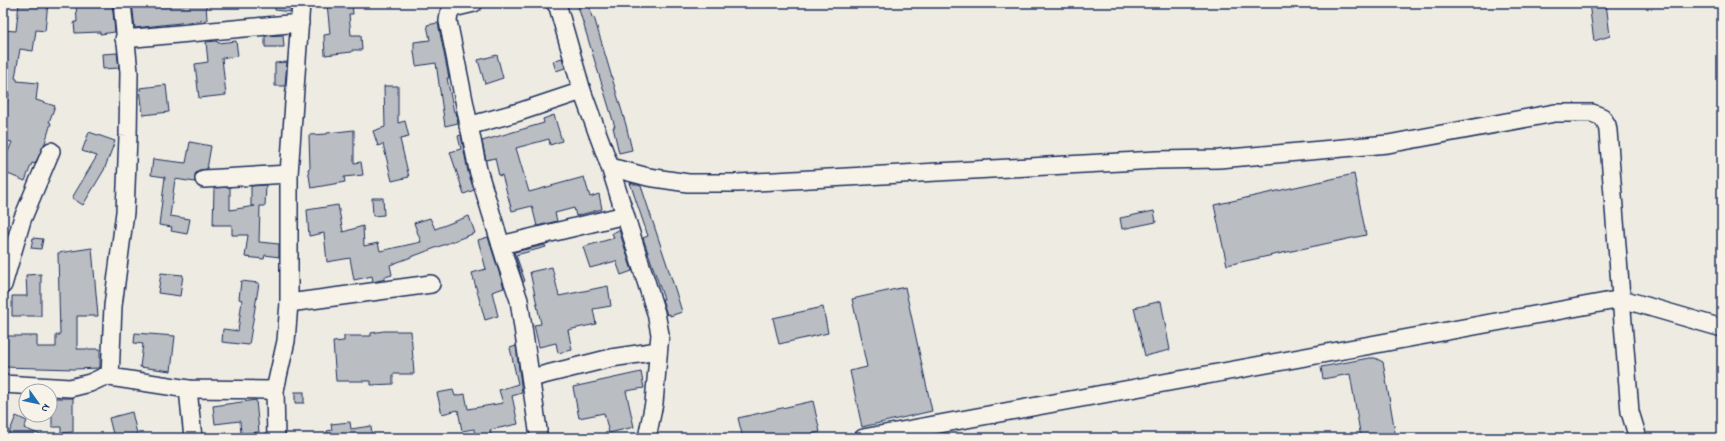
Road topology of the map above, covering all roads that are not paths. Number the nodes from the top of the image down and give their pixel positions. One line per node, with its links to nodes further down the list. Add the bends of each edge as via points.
1 (122, 3): 6 (street)
2 (301, 3): 5 (street)
3 (474, 3): 8 (street, via 452,8 448,21)
4 (555, 3): 7 (street)
5 (300, 23): 6 (street); 11 (street)
6 (124, 39): 21 (street, via 129,72 126,197 113,306)
7 (582, 90): 8 (street, via 519,112); 10 (street)
8 (468, 126): 14 (street, via 478,170)
9 (51, 151): 16 (street, via 22,220)
10 (610, 168): 13 (street); 17 (street, via 688,183 738,183 1157,160 1219,159 1388,144 1555,113 1592,113 1602,117 1608,131)
11 (289, 174): 12 (street); 18 (street)
12 (204, 179)
13 (625, 215): 14 (street); 20 (street, via 656,313 660,334)
14 (501, 245): 22 (street, via 519,300)
15 (431, 284): 18 (street)
16 (3, 285)
17 (1622, 299): 19 (street); 30 (street); 31 (street, via 1630,412)
18 (289, 303): 25 (street, via 286,341)
19 (1722, 328)
20 (658, 351): 22 (street, via 611,358); 29 (street, via 654,403)
21 (110, 377): 23 (street, via 70,388); 24 (street)
22 (531, 378): 26 (street)
23 (3, 384)
24 (188, 389): 25 (street); 27 (street)
25 (275, 390): 28 (street)
26 (538, 430)
27 (193, 438)
28 (276, 438)
29 (646, 438)
30 (863, 438)
31 (1638, 438)

